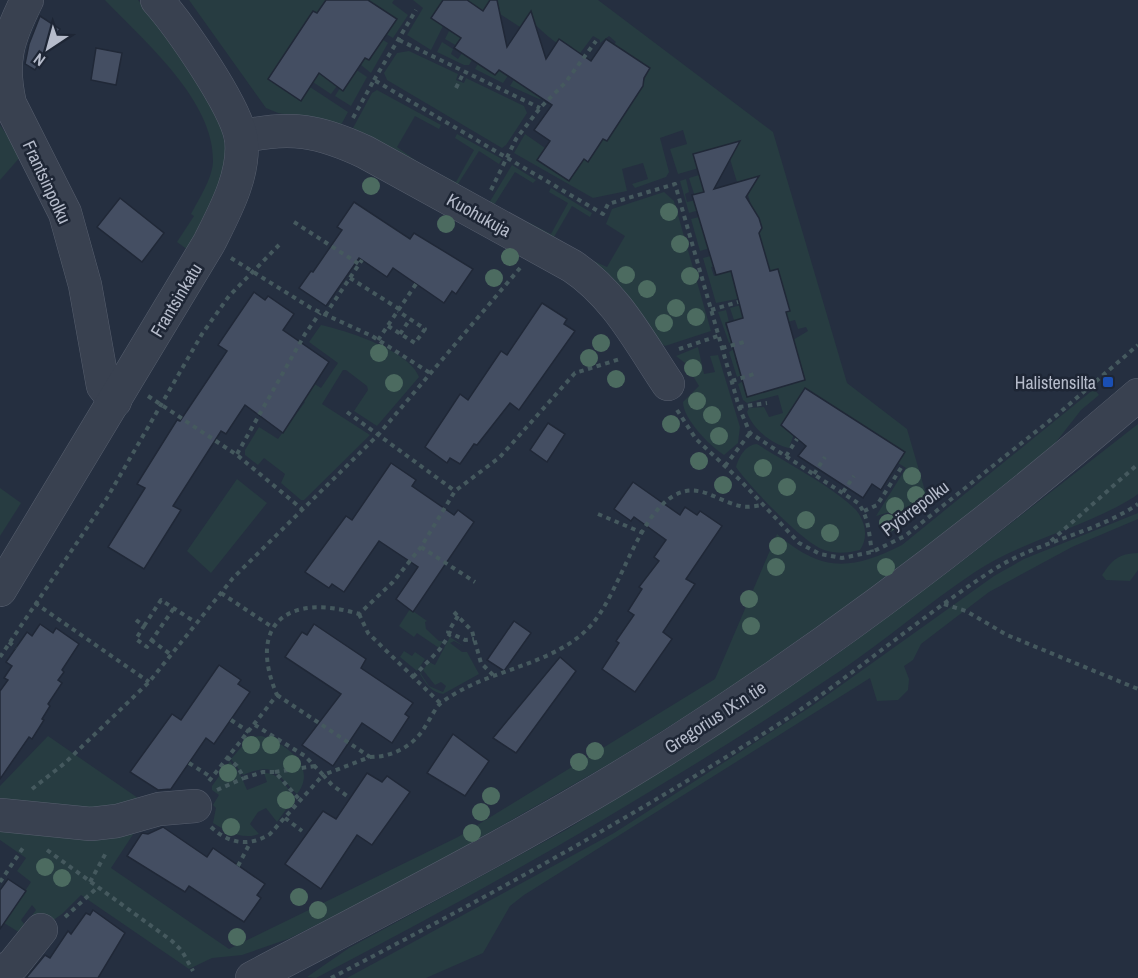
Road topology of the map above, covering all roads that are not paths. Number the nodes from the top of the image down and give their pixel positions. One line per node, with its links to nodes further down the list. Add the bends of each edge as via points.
1 (27, 0): 6 (street, Frantsinpolku, via 4,59 5,85 10,104 65,213 85,285 103,386)
2 (157, 0): 3 (street, Frantsinkatu, via 200,59)
3 (241, 137): 4 (street, Kuohukuja, via 299,129 340,141 479,214 597,284); 6 (street, Frantsinkatu, via 233,188 209,243)
4 (654, 364)
5 (1138, 395): 12 (street, Gregorius IX:n tie, via 1009,504 881,603 681,739 480,858)
6 (127, 396): 7 (street, Frantsinkatu, via 47,497)
7 (0, 590)
8 (200, 797): 9 (street, via 117,821 91,824)
9 (12, 805)
10 (41, 930): 11 (street, via 13,966)
11 (0, 973)
12 (252, 978)

